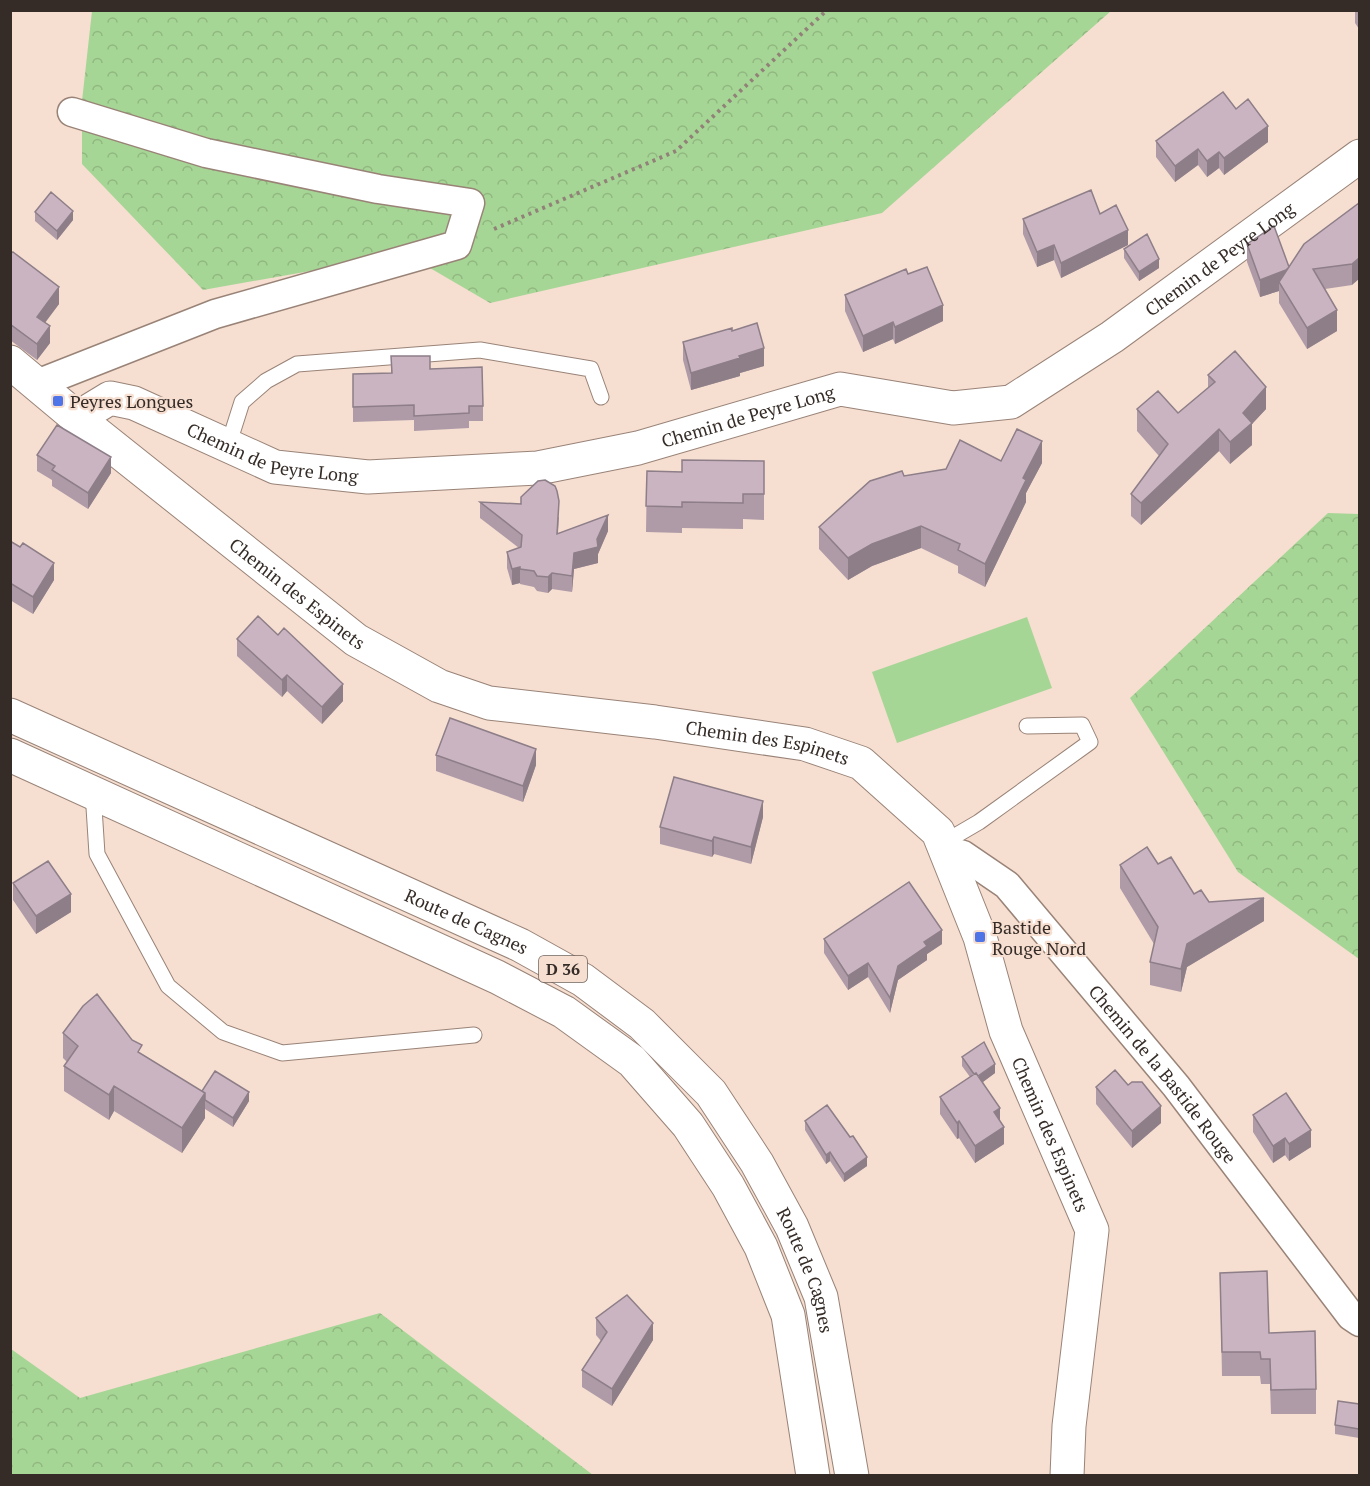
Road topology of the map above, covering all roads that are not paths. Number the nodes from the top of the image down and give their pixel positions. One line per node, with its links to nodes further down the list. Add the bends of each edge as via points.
1 (72, 112): 4 (street, via 206,153 378,189 470,203 457,245 215,314)
2 (1359, 156): 7 (street, Chemin de Peyre Long, via 1112,337 1011,402 953,408 840,388 638,448 538,468 368,477 275,467)
3 (10, 362): 4 (street, Chemin des Espinets)
4 (37, 384): 6 (street, Chemin des Espinets)
5 (602, 397): 7 (lane, via 591,369 480,350 297,364 266,381 242,402)
6 (77, 418): 7 (street, Chemin de Peyre Long, via 110,398 134,403); 12 (street, Chemin des Espinets, via 356,640 439,686 489,703 805,744 861,763 938,832)
7 (228, 446)
8 (10, 715): 16 (street, Route de Cagnes / D 36, via 520,945 583,980 642,1024 711,1094 757,1163 792,1227 820,1297)
9 (1027, 726): 12 (lane, via 1082,725 1090,742)
10 (10, 755): 11 (street, Route de Cagnes / D 36)
11 (93, 792): 13 (lane, via 97,854 168,986 223,1032 282,1053); 15 (street, Route de Cagnes / D 36, via 497,977 564,1012 632,1061 688,1125 728,1186 761,1247 788,1315)
12 (944, 846): 14 (street, Chemin de la Bastide Rouge, via 1007,885 1176,1086); 17 (street, Chemin des Espinets, via 980,937 1006,1031 1092,1230 1069,1426)
13 (474, 1035)
14 (1359, 1322)
15 (813, 1476)
16 (852, 1476)
17 (1068, 1476)

